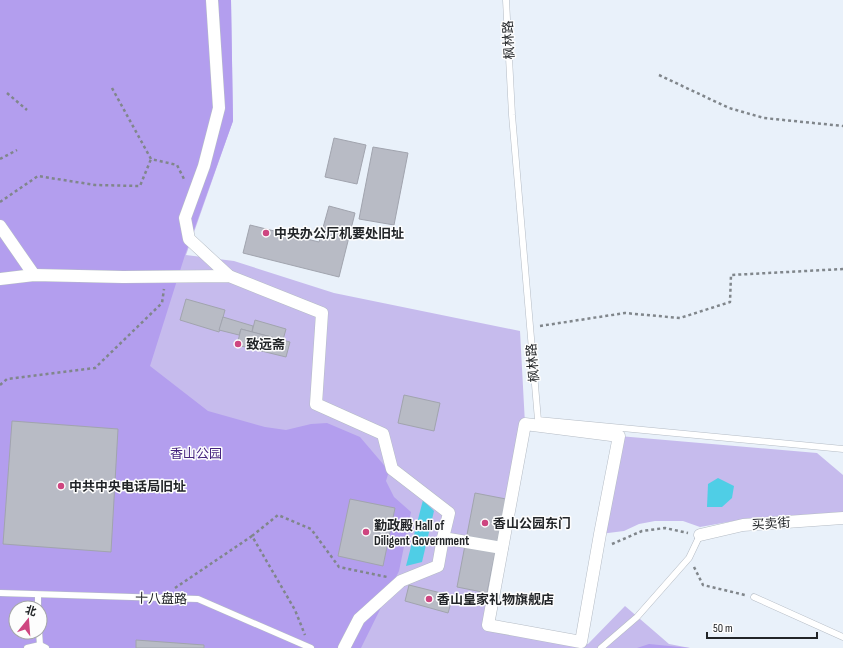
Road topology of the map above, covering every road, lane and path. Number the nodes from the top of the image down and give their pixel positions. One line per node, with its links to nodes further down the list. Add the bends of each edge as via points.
1 (212, 0): 17 (street, via 219,108 204,166 185,218 189,239)
2 (506, 0): 21 (lane, 枫林路, via 513,123 538,420)
3 (659, 74): 7 (path, via 729,108 764,118)
4 (112, 88): 10 (path)
5 (7, 93): 6 (path)
6 (27, 110)
7 (843, 126)
8 (17, 150): 9 (path)
9 (0, 159)
10 (151, 159): 11 (path); 12 (path, via 140,186 95,185 38,176)
11 (177, 165)
12 (0, 202)
13 (0, 226): 15 (street)
14 (843, 269): 19 (path, via 732,275 730,302 680,318 625,313)
15 (34, 275): 16 (street); 18 (street)
16 (166, 275): 17 (street); 20 (path, via 162,303 95,368 7,379)
17 (229, 276): 25 (street, via 322,313 316,404 384,434 392,469 449,513)
18 (0, 280)
19 (540, 326)
20 (0, 385)
21 (843, 449)
22 (843, 518): 23 (street, 买卖街, via 743,525)
23 (700, 535): 27 (path, via 665,528 642,531 617,543); 28 (lane)
24 (252, 536): 29 (path, via 278,515 311,529 340,567); 33 (path); 40 (path, via 295,610)
25 (443, 538): 26 (street); 29 (street, via 438,566)
26 (502, 548): 27 (street, via 488,625 582,642); 27 (street, via 525,424 619,436)
27 (597, 548)
28 (689, 558): 32 (path, via 703,585); 42 (lane, via 638,617)
29 (401, 581): 41 (street, via 359,619)
30 (0, 593): 31 (lane, 十八盘路)
31 (38, 595): 33 (lane, 十八盘路); 34 (lane)
32 (754, 597): 35 (lane)
33 (159, 598): 40 (lane, 十八盘路, via 198,599)
34 (38, 600)
35 (843, 637)
36 (40, 640): 37 (lane)
37 (40, 645): 38 (lane); 39 (lane)
38 (27, 648)
39 (46, 648)
40 (311, 648)
41 (344, 648)
42 (600, 648)

